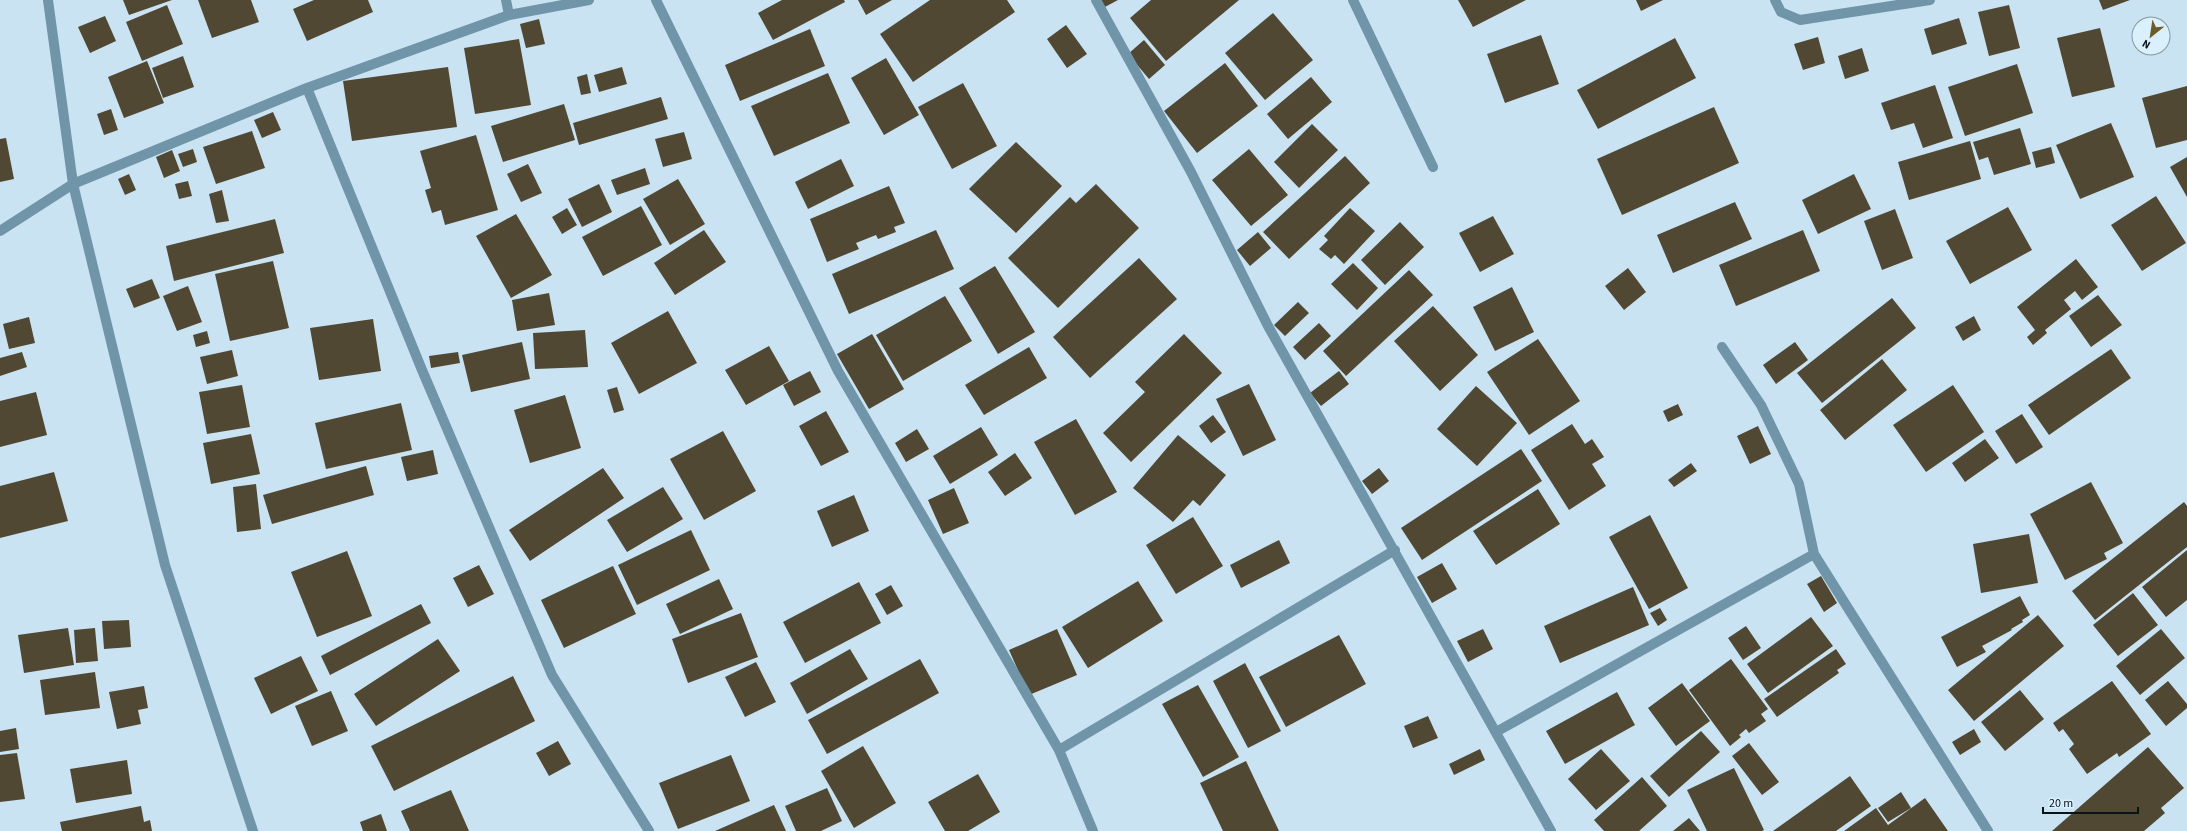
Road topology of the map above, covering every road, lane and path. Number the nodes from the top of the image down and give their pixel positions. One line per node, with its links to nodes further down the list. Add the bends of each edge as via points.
1 (48, 0): 12 (street)
2 (506, 0): 9 (street)
3 (589, 0): 9 (street)
4 (656, 0): 18 (street, via 838,371)
5 (1096, 0): 15 (street, via 1191,172 1268,326)
6 (1353, 0): 11 (street)
7 (1775, 0): 8 (street, via 1782,12 1800,20)
8 (1930, 0)
9 (509, 15): 10 (street)
10 (307, 88): 12 (street); 20 (street, via 422,370 552,675)
11 (1433, 167)
12 (73, 184): 13 (street); 19 (street, via 165,565)
13 (0, 231)
14 (1722, 347): 16 (street, via 1761,405 1799,484)
15 (1395, 550): 17 (street); 18 (street)
16 (1814, 554): 17 (street); 23 (street)
17 (1496, 732): 22 (street)
18 (1059, 750): 21 (street)
19 (253, 831)
20 (649, 831)
21 (1093, 831)
22 (1551, 831)
23 (1988, 831)

